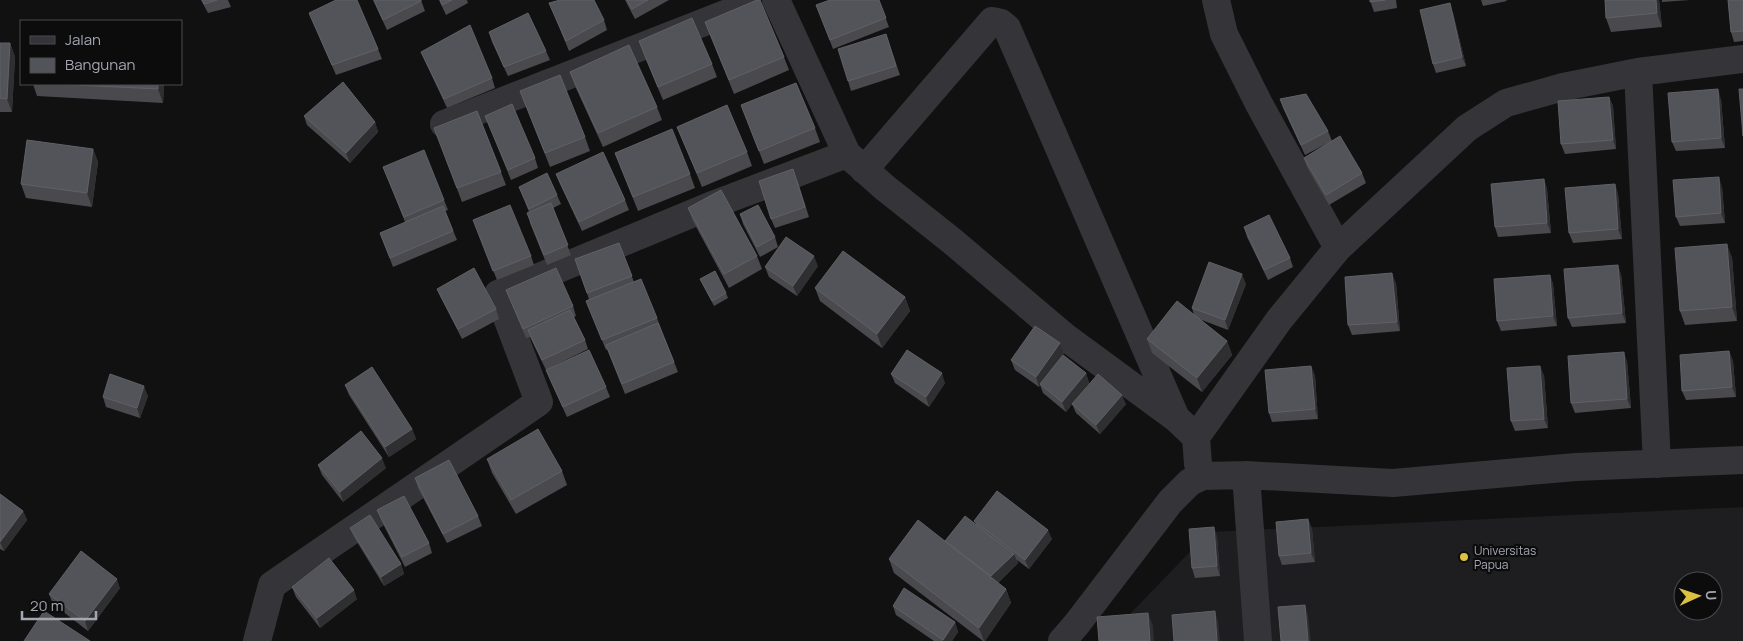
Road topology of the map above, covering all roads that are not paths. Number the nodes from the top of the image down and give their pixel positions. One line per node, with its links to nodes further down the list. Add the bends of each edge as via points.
1 (761, 0): 6 (street)
2 (776, 0): 7 (street)
3 (1216, 0): 8 (street, via 1224,34)
4 (1743, 59): 5 (street)
5 (1638, 72): 8 (street, via 1563,87 1506,103 1466,128); 11 (street)
6 (444, 124)
7 (855, 162): 9 (street, via 1064,336); 9 (street, via 992,21 1001,22 1007,28); 15 (street, via 715,204 498,294 539,402 272,585)
8 (1338, 248): 9 (street)
9 (1186, 428): 13 (street)
10 (1743, 460): 11 (street)
11 (1657, 464): 12 (street, via 1576,467 1393,483)
12 (1246, 475): 13 (street); 16 (street)
13 (1203, 476): 14 (street, via 1190,482 1170,502)
14 (1072, 636)
15 (257, 641)
16 (1258, 641)

